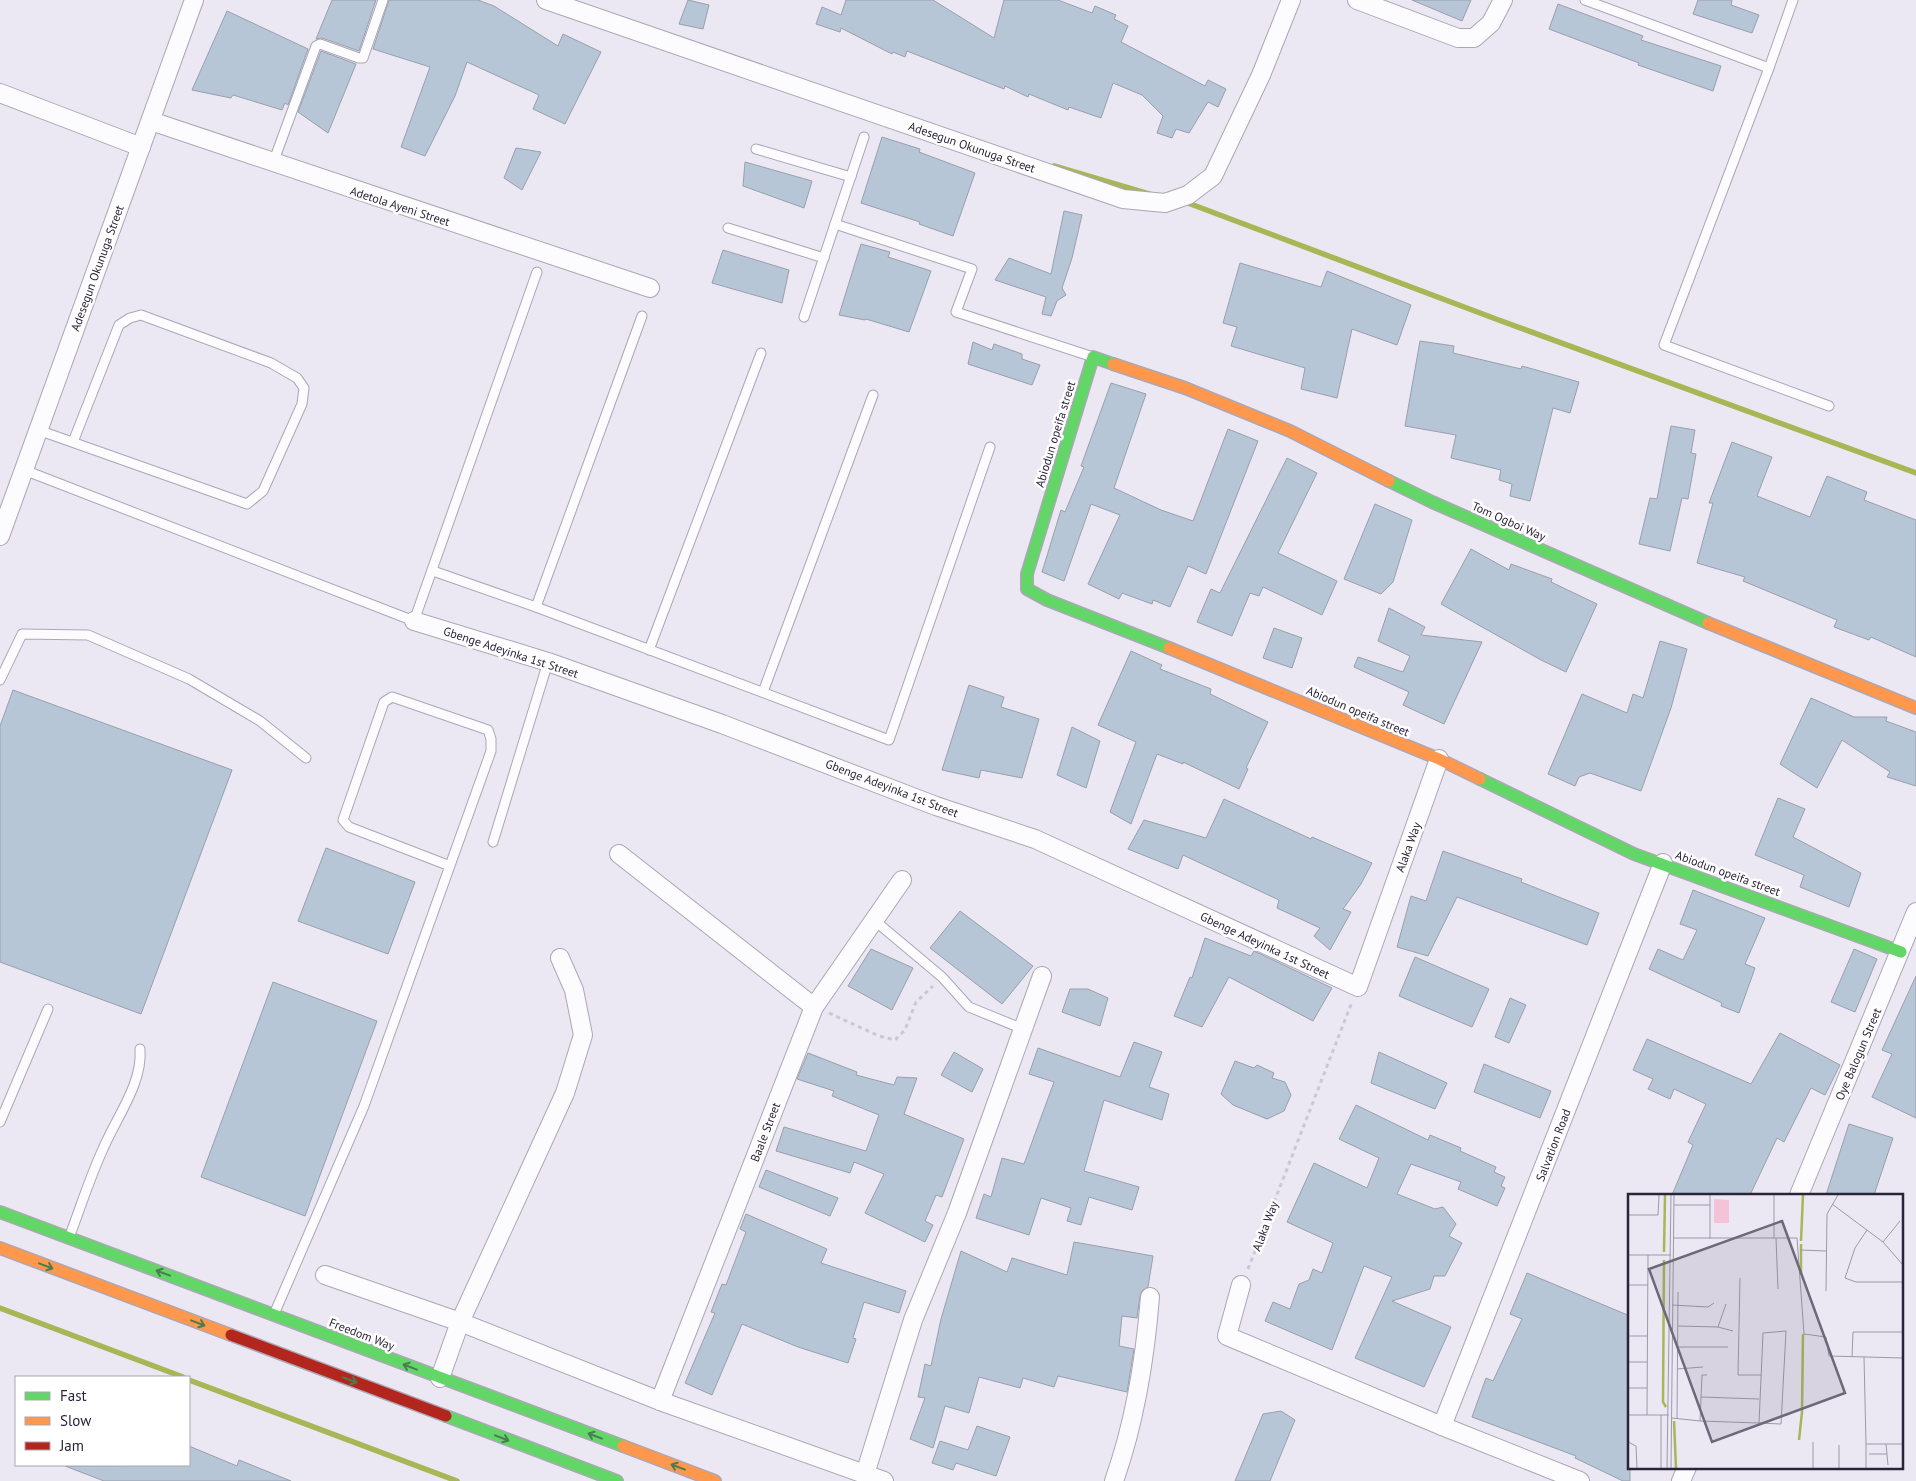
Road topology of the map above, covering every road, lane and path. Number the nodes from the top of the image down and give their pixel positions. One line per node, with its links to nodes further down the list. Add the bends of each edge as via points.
1 (194, 0): 11 (street, Adesegun Okunuga Street)
2 (383, 0): 15 (lane, via 363,58 320,44 316,46)
3 (546, 0): 4 (street, Adesegun Okunuga Street, via 1123,199 1165,203 1188,195 1213,176 1261,75)
4 (1291, 0)
5 (1357, 0): 6 (street, via 1458,38 1474,38 1491,23)
6 (1503, 0)
7 (1584, 0): 9 (lane)
8 (1793, 0): 9 (lane)
9 (1769, 68): 27 (lane, via 1664,345)
10 (0, 94): 13 (street)
11 (151, 121): 13 (street, Adesegun Okunuga Street); 15 (street, Adetola Ayeni Street)
12 (864, 137): 16 (lane)
13 (141, 146): 28 (street, Adesegun Okunuga Street)
14 (756, 149): 16 (lane)
15 (272, 163): 21 (street, Adetola Ayeni Street)
16 (851, 177): 17 (lane)
17 (835, 224): 19 (lane); 25 (lane, via 972,269 956,312)
18 (728, 228): 19 (lane)
19 (824, 258): 23 (lane)
20 (537, 272): 33 (lane)
21 (650, 288)
22 (642, 316): 34 (lane)
23 (804, 317)
24 (762, 353): 36 (lane)
25 (1093, 357): 40 (street, Tom Ogboi Way, via 1185,388 1290,431 1441,506 1723,630); 42 (street, Abiodun opeifa street, via 1027,574 1027,589)
26 (873, 395): 39 (lane)
27 (1829, 406)
28 (38, 430): 29 (lane); 31 (street, Adesegun Okunuga Street)
29 (73, 442): 29 (lane, via 119,325 141,315 271,363 297,378 304,388 302,404 263,491 247,504)
30 (990, 447): 39 (lane, via 889,740)
31 (24, 470): 32 (street, Adesegun Okunuga Street); 35 (lane)
32 (0, 536)
33 (433, 571): 34 (lane); 35 (lane)
34 (536, 607): 36 (lane)
35 (414, 621): 37 (street, Gbenge Adeyinka 1st Street)
36 (648, 650): 39 (lane)
37 (548, 662): 43 (lane); 54 (street, Gbenge Adeyinka 1st Street, via 936,806 1035,839)
38 (0, 680): 41 (lane, via 22,634 88,635 189,679 224,698 260,721)
39 (763, 692)
40 (1916, 708)
41 (306, 758)
42 (1439, 760): 45 (street, Abiodun opeifa street, via 1634,854); 54 (street, Alaka Way)
43 (493, 842)
44 (619, 854): 55 (street)
45 (1663, 863): 50 (street, Abiodun opeifa street); 71 (street, Salvation Road)
46 (450, 866): 46 (lane, via 491,751 488,730 392,697 384,702 343,820 349,827); 67 (lane, via 364,1106)
47 (902, 880): 49 (street, Baale Street)
48 (1916, 912): 50 (street, Oye Balogun Street)
49 (874, 920): 53 (lane); 55 (street, Baale Street)
50 (1901, 952): 60 (street, Oye Balogun Street)
51 (560, 958): 68 (street, via 574,990 583,1035 565,1093)
52 (1042, 976): 57 (street)
53 (942, 977): 55 (path, via 916,1002 904,1030 895,1040); 57 (lane, via 969,1007)
54 (1358, 987): 65 (path, Alaka Way)
55 (814, 1007): 70 (street, Baale Street)
56 (48, 1009): 59 (lane)
57 (1023, 1029): 73 (street, via 913,1320)
58 (140, 1049): 62 (lane, via 141,1061 127,1099 102,1149)
59 (0, 1122)
60 (1799, 1194)
61 (0, 1212): 62 (street, Freedom Way)
62 (69, 1238): 67 (street, Freedom Way, one-way to 62)
63 (0, 1248): 74 (street, one-way to 74)
64 (325, 1275): 68 (street)
65 (1241, 1286): 71 (street, via 1227,1336)
66 (1150, 1298): 77 (street, via 1128,1444)
67 (274, 1315): 69 (street, Freedom Way, one-way to 67)
68 (460, 1322): 69 (street); 70 (street)
69 (440, 1378): 75 (street, Freedom Way, one-way to 69)
70 (660, 1401): 73 (street)
71 (1442, 1426): 78 (street)
72 (1687, 1468): 79 (street)
73 (865, 1474): 76 (street)
74 (617, 1481)
75 (715, 1481)
76 (884, 1481)
77 (1114, 1481)
78 (1580, 1481)
79 (1681, 1481)

